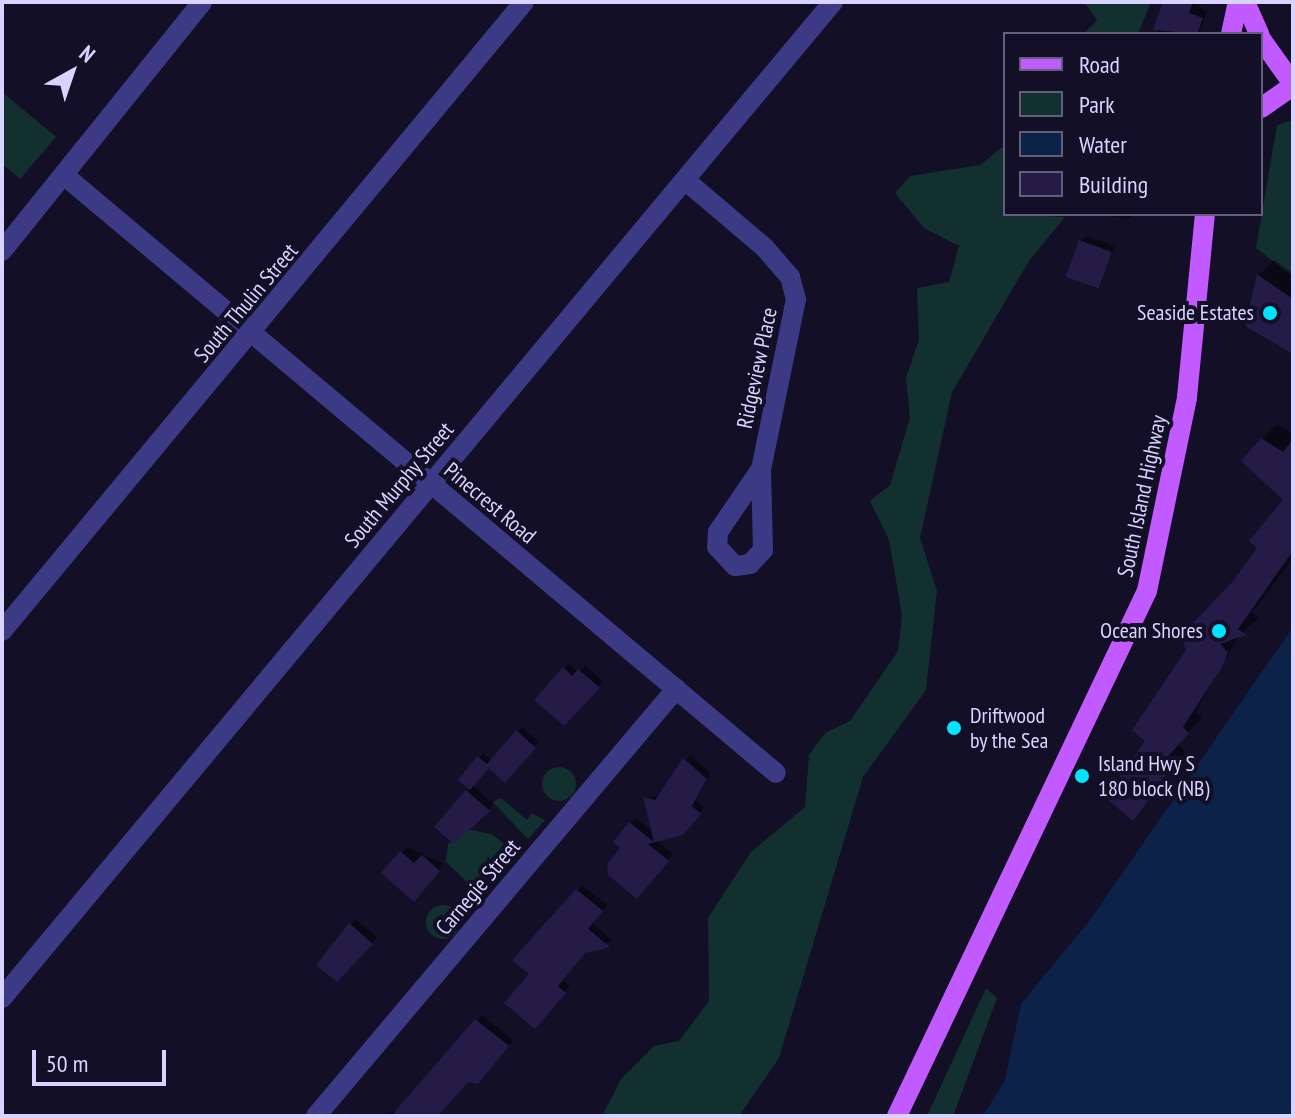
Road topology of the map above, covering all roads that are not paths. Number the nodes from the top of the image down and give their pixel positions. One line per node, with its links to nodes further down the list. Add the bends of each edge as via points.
1 (202, 2): 11 (street)
2 (524, 2): 15 (street, South Thulin Street)
3 (833, 2): 12 (street, South Murphy Street)
4 (1238, 2): 6 (main road)
5 (1245, 2): 7 (main road)
6 (1231, 32)
7 (1258, 32)
8 (1263, 40): 9 (main road)
9 (1293, 85): 10 (main road)
10 (1263, 107)
11 (65, 176): 14 (street); 15 (street, Pinecrest Road)
12 (685, 180): 16 (street, Ridgeview Place, via 790,277 796,299); 17 (street, South Murphy Street)
13 (1205, 216): 23 (main road, South Island Highway, via 1187,397 1147,591)
14 (2, 251)
15 (250, 336): 17 (street, Pinecrest Road); 18 (street, South Thulin Street)
16 (761, 469)
17 (430, 485): 19 (street, Pinecrest Road); 21 (street, South Murphy Street)
18 (2, 631)
19 (676, 689): 20 (street, Pinecrest Road); 22 (street, Carnegie Street)
20 (776, 773)
21 (2, 998)
22 (316, 1116)
23 (897, 1116)

